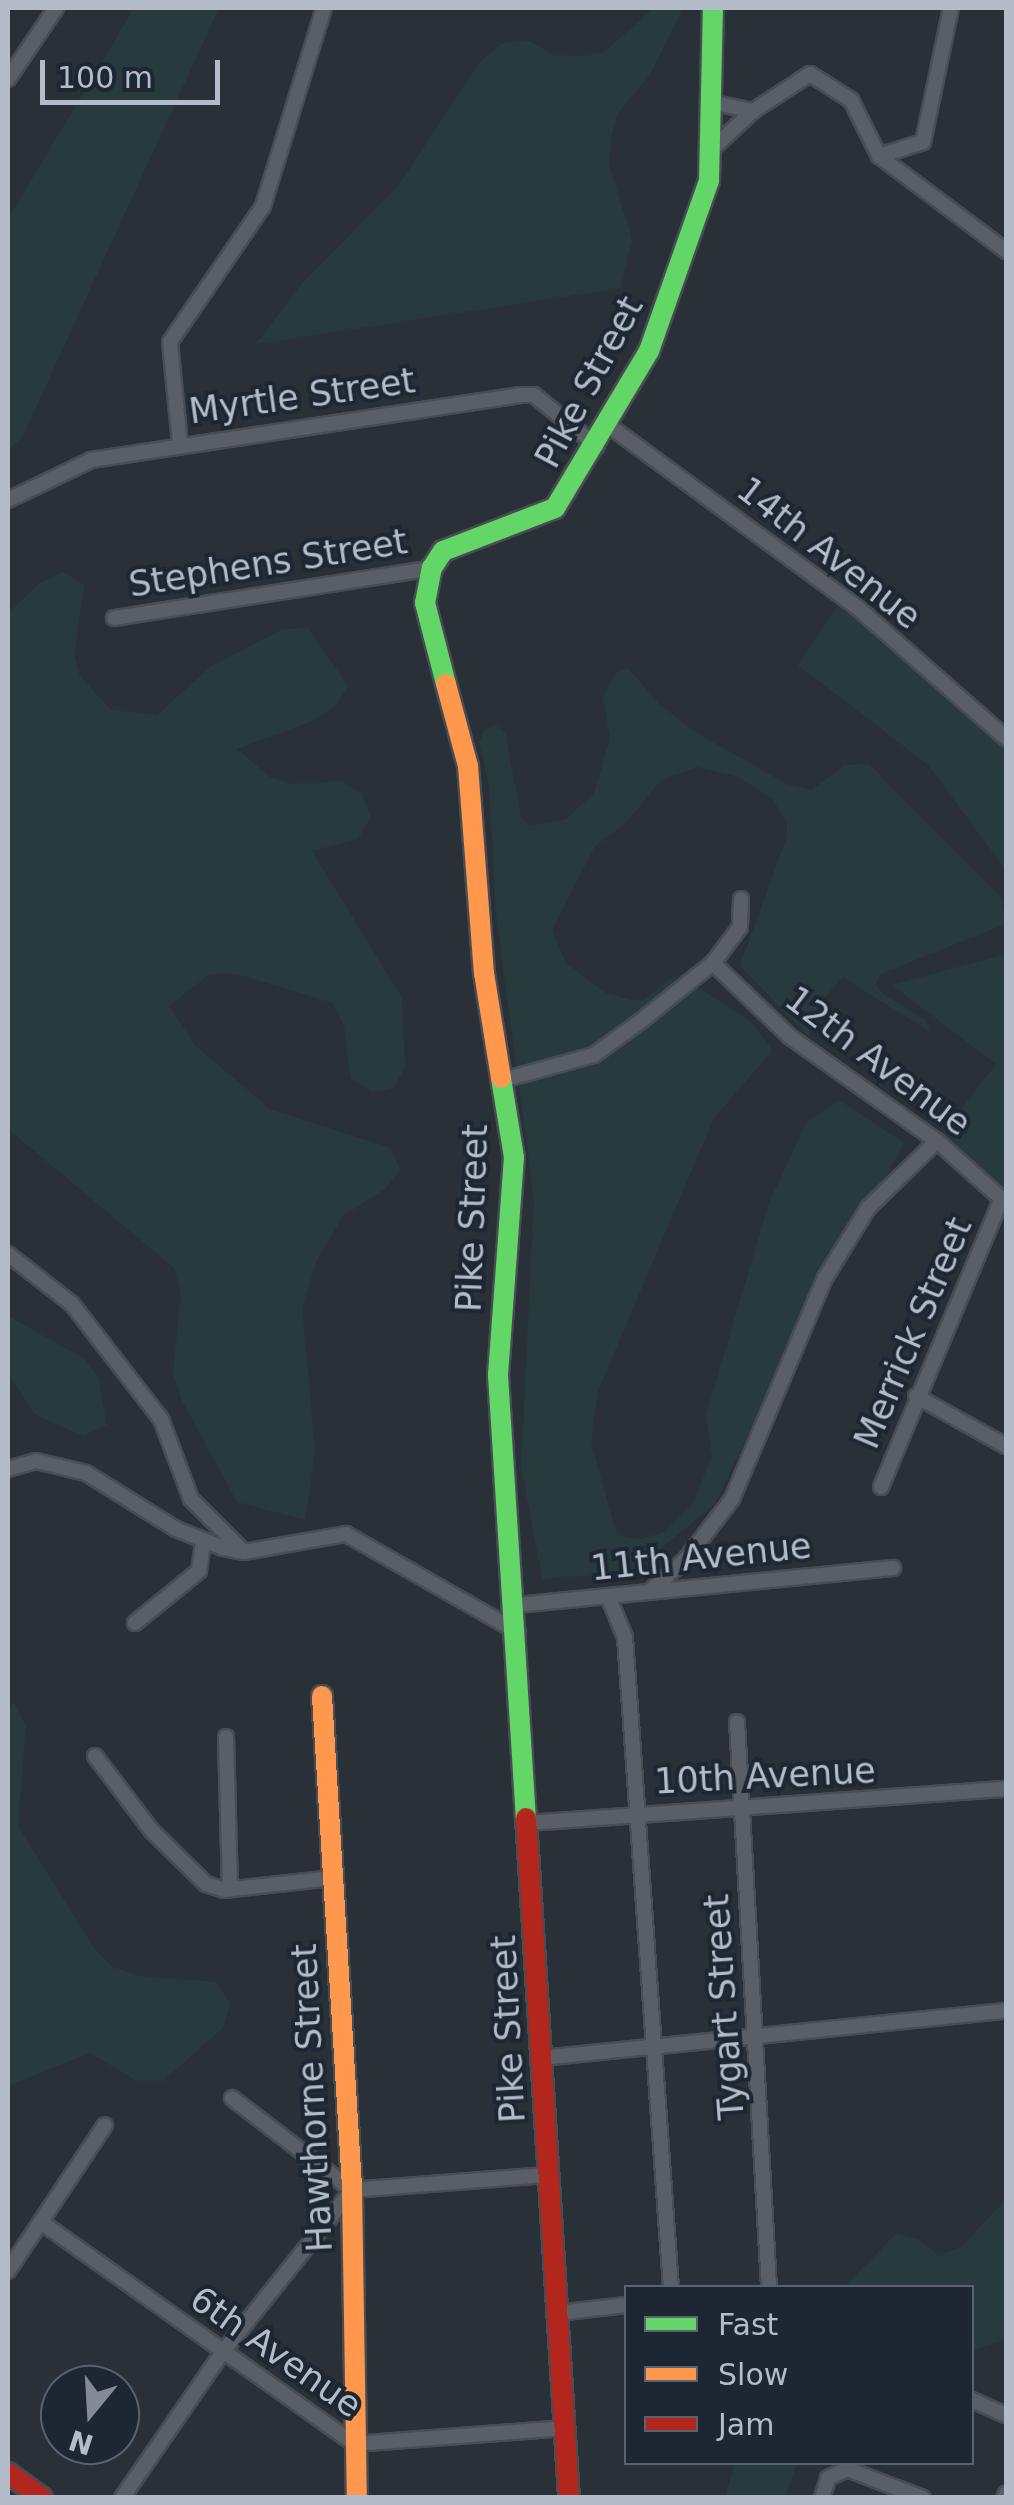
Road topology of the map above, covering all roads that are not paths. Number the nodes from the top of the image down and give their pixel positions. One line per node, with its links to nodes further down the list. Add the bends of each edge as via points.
1 (56, 8): 5 (street)
2 (324, 8): 12 (street, via 262,206 170,342)
3 (713, 8): 6 (main road, Pike Street)
4 (950, 8): 9 (street, via 923,142)
5 (8, 79)
6 (710, 102): 7 (street); 8 (main road, Pike Street)
7 (754, 112): 8 (street); 9 (street, via 810,74 851,100)
8 (712, 149): 11 (main road, Pike Street, via 674,291)
9 (879, 156): 10 (street)
10 (1006, 251)
11 (608, 425): 13 (main road, Pike Street); 17 (street, 14th Avenue, via 858,609)
12 (180, 444): 13 (street, Myrtle Street, via 534,395); 14 (street, Myrtle Street, via 91,460)
13 (596, 446): 15 (main road, Pike Street, via 555,508 515,528 458,543)
14 (8, 500)
15 (432, 568): 16 (street, Stephens Street); 20 (main road, Pike Street, via 426,619 468,766 484,973)
16 (114, 618)
17 (1006, 738)
18 (741, 899): 19 (street, via 740,926)
19 (712, 963): 20 (street, via 594,1055); 21 (street, 12th Avenue, via 788,1036)
20 (503, 1080): 33 (main road, Pike Street, via 514,1157 498,1375)
21 (937, 1142): 22 (street, 12th Avenue); 31 (street, via 868,1208 825,1278 732,1499)
22 (1003, 1203): 24 (street, Merrick Street)
23 (8, 1254): 29 (street, via 72,1304 161,1419 198,1510)
24 (916, 1396): 25 (street); 27 (street, Merrick Street)
25 (1006, 1446)
26 (8, 1468): 28 (street, via 36,1461 86,1473)
27 (881, 1487)
28 (203, 1541): 29 (street); 34 (street, via 199,1571)
29 (244, 1552): 35 (street, via 346,1534)
30 (892, 1568): 31 (street, 11th Avenue)
31 (649, 1592): 32 (street, 11th Avenue)
32 (608, 1596): 33 (street, 11th Avenue); 42 (street, via 625,1637)
33 (516, 1605): 35 (main road, Pike Street)
34 (135, 1623)
35 (518, 1632): 43 (main road, Pike Street)
36 (322, 1696): 44 (main road, Hawthorne Street)
37 (737, 1722): 41 (street, Tygart Street)
38 (226, 1736): 45 (street)
39 (95, 1756): 45 (street, via 152,1831 206,1884)
40 (1006, 1789): 41 (street, 10th Avenue)
41 (740, 1808): 42 (street, 10th Avenue); 47 (street, Tygart Street)
42 (636, 1814): 43 (street, 10th Avenue); 48 (street)
43 (528, 1823): 49 (main road, Pike Street)
44 (333, 1878): 45 (street); 53 (main road, Hawthorne Street)
45 (230, 1889)
46 (1006, 2011): 47 (street)
47 (758, 2040): 48 (street); 57 (street, Tygart Street)
48 (655, 2047): 49 (street); 56 (street)
49 (541, 2058): 52 (main road, Pike Street)
50 (232, 2098): 53 (street)
51 (105, 2125): 54 (street)
52 (549, 2174): 53 (street); 59 (main road, Pike Street)
53 (352, 2190): 60 (street); 64 (main road, Hawthorne Street)
54 (41, 2222): 55 (street); 60 (street, 6th Avenue)
55 (8, 2271)
56 (671, 2285)
57 (771, 2285)
58 (624, 2306): 59 (street)
59 (558, 2313): 63 (main road, Pike Street)
60 (222, 2353): 64 (street, 6th Avenue); 67 (street)
61 (974, 2401): 62 (street)
62 (1006, 2415)
63 (565, 2428): 64 (street, 6th Avenue); 69 (main road, Pike Street)
64 (354, 2444): 68 (main road, Hawthorne Street)
65 (8, 2472): 66 (main road)
66 (42, 2498)
67 (122, 2498)
68 (357, 2498)
69 (570, 2498)
70 (822, 2498): 71 (street, via 828,2478 847,2469)
71 (923, 2498)

